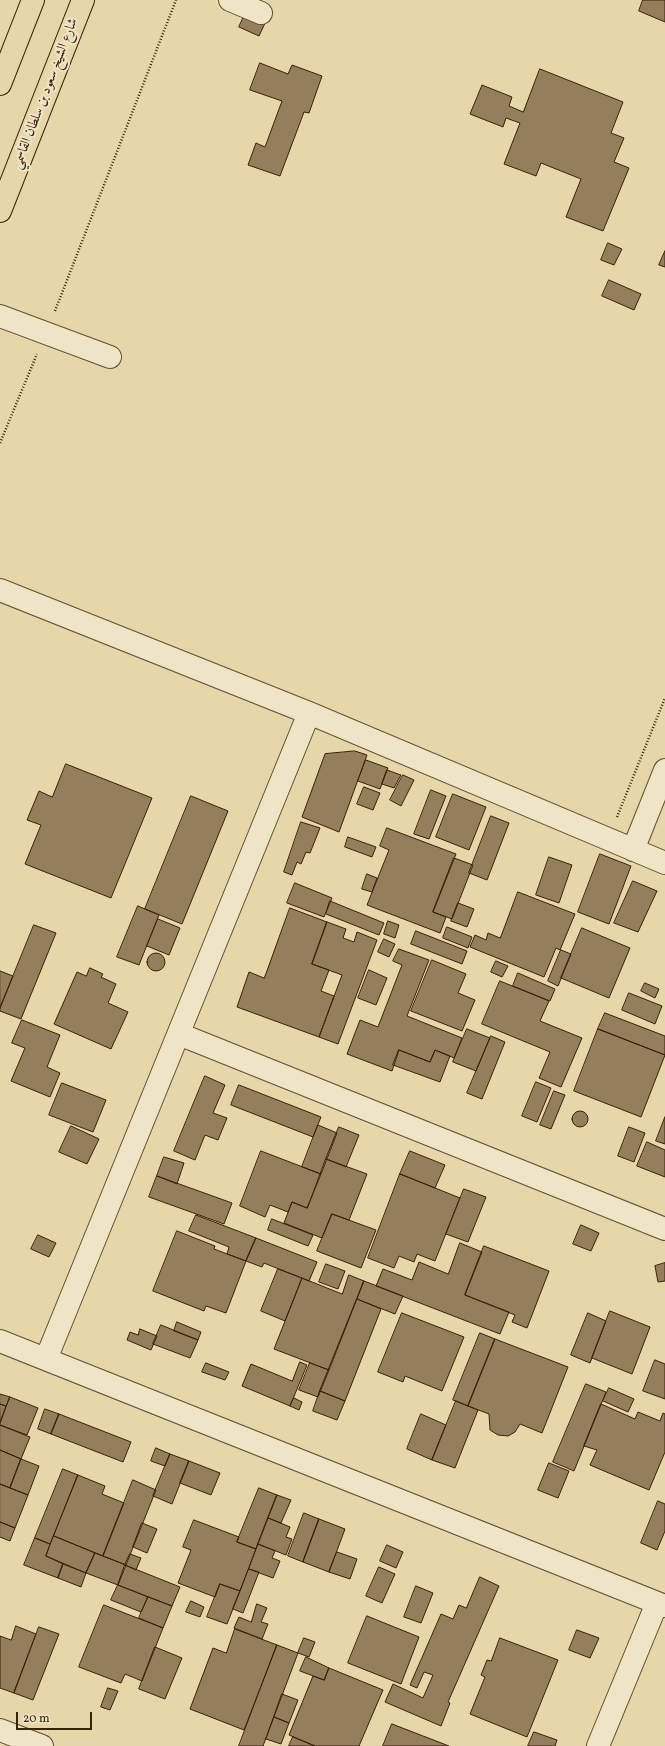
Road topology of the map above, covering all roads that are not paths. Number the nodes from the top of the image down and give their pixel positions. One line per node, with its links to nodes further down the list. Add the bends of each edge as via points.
1 (33, 0): 5 (main road)
2 (83, 0): 6 (main road, شارع الشيخ سعود بن سلطان القاسمي)
3 (230, 0): 4 (street)
4 (261, 13)
5 (2, 74)
6 (0, 211)
7 (0, 316): 8 (street)
8 (110, 357)
9 (0, 590): 10 (street)
10 (309, 713): 12 (street); 14 (street)
11 (665, 770): 12 (street)
12 (633, 850): 13 (street)
13 (665, 863)
14 (179, 1034): 15 (street); 17 (street)
15 (665, 1229)
16 (0, 1341): 17 (street)
17 (46, 1360): 18 (street)
18 (661, 1604): 21 (street)
19 (0, 1730): 20 (street)
20 (42, 1746)
21 (598, 1746)

